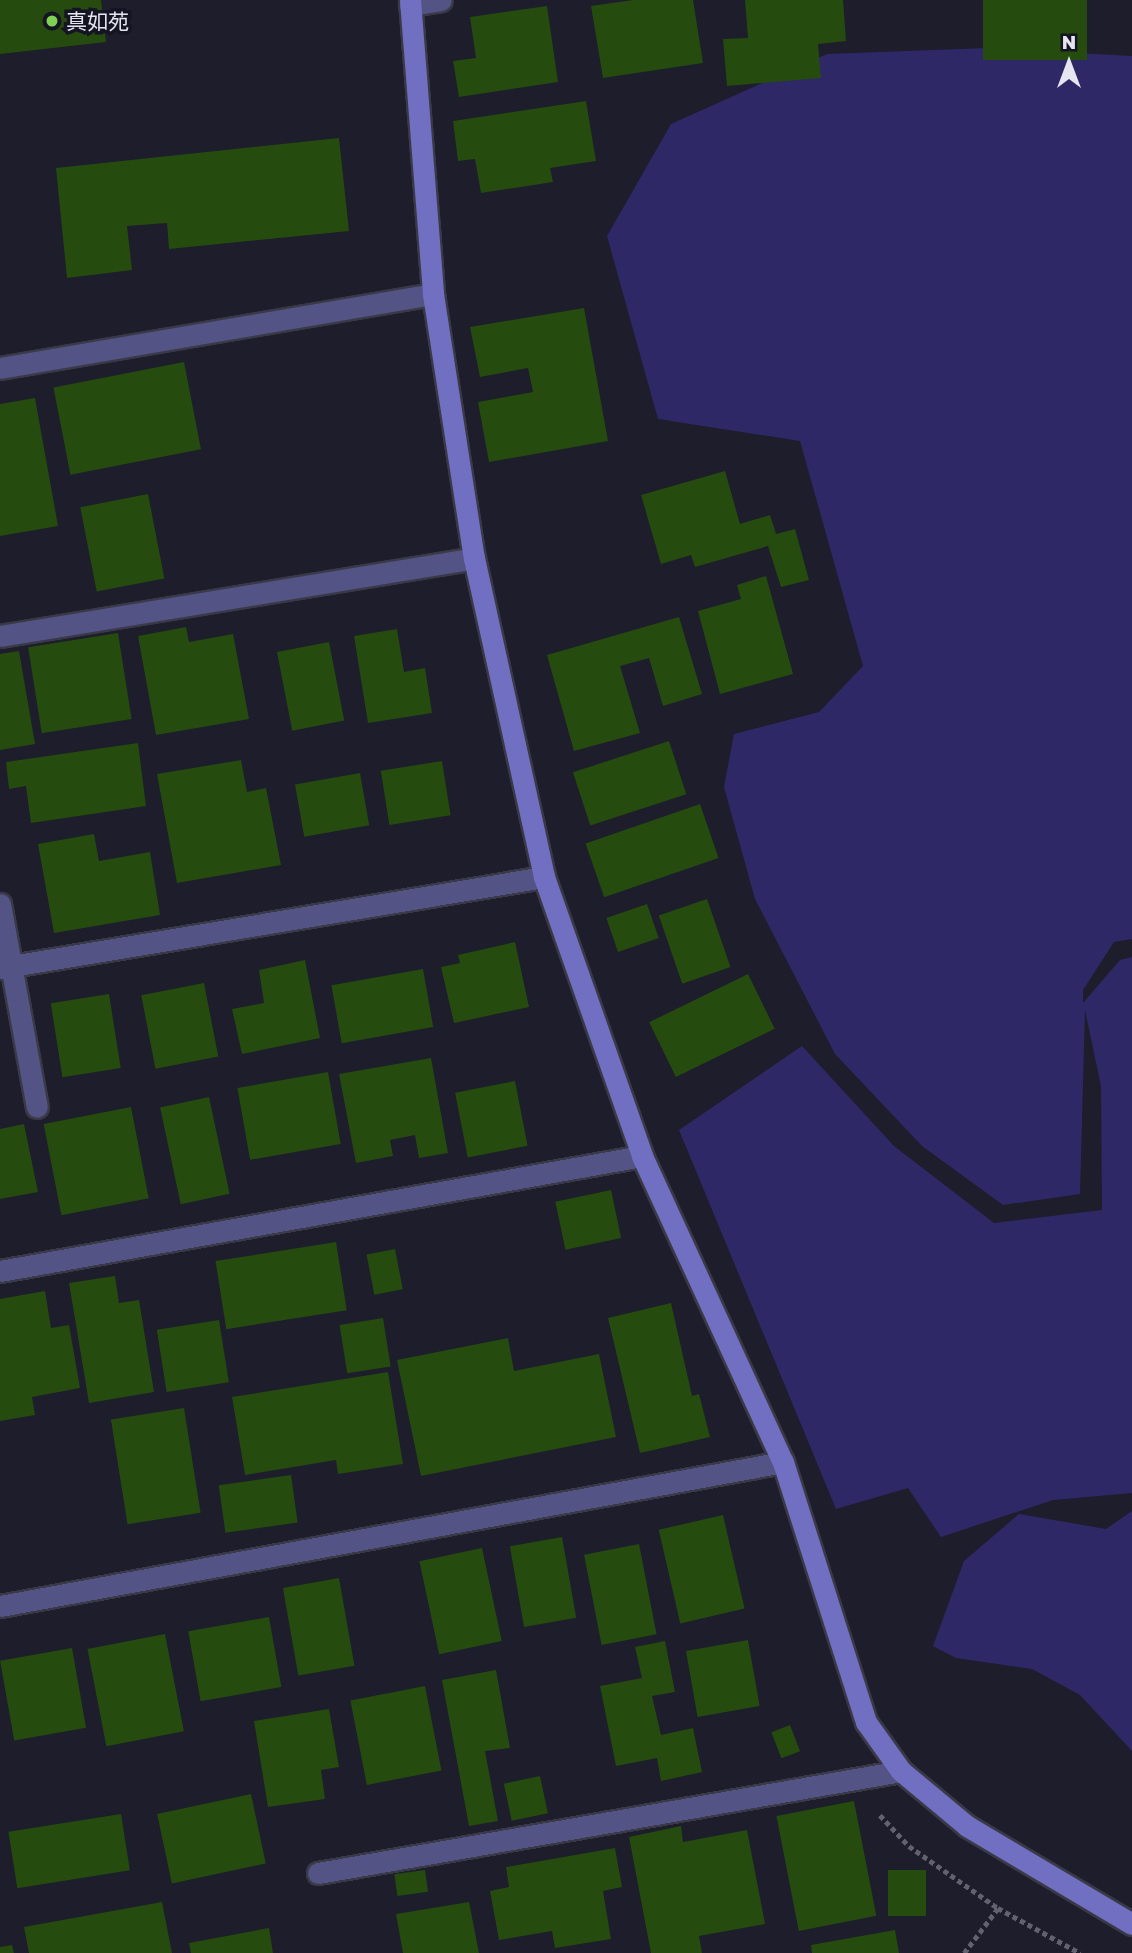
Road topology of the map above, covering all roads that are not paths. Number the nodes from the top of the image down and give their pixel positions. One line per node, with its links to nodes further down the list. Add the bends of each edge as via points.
1 (441, 0): 2 (street)
2 (410, 2): 3 (street)
3 (433, 294): 4 (street); 5 (street)
4 (0, 368)
5 (474, 558): 6 (street); 7 (street)
6 (0, 635)
7 (544, 877): 9 (street); 11 (street)
8 (0, 904): 9 (street)
9 (5, 967): 10 (street)
10 (37, 1107)
11 (642, 1156): 12 (street); 13 (street)
12 (0, 1271)
13 (783, 1462): 14 (street); 15 (street, via 866,1722)
14 (0, 1606)
15 (901, 1771): 16 (street); 17 (street, via 967,1826)
16 (318, 1873)
17 (1132, 1924)

